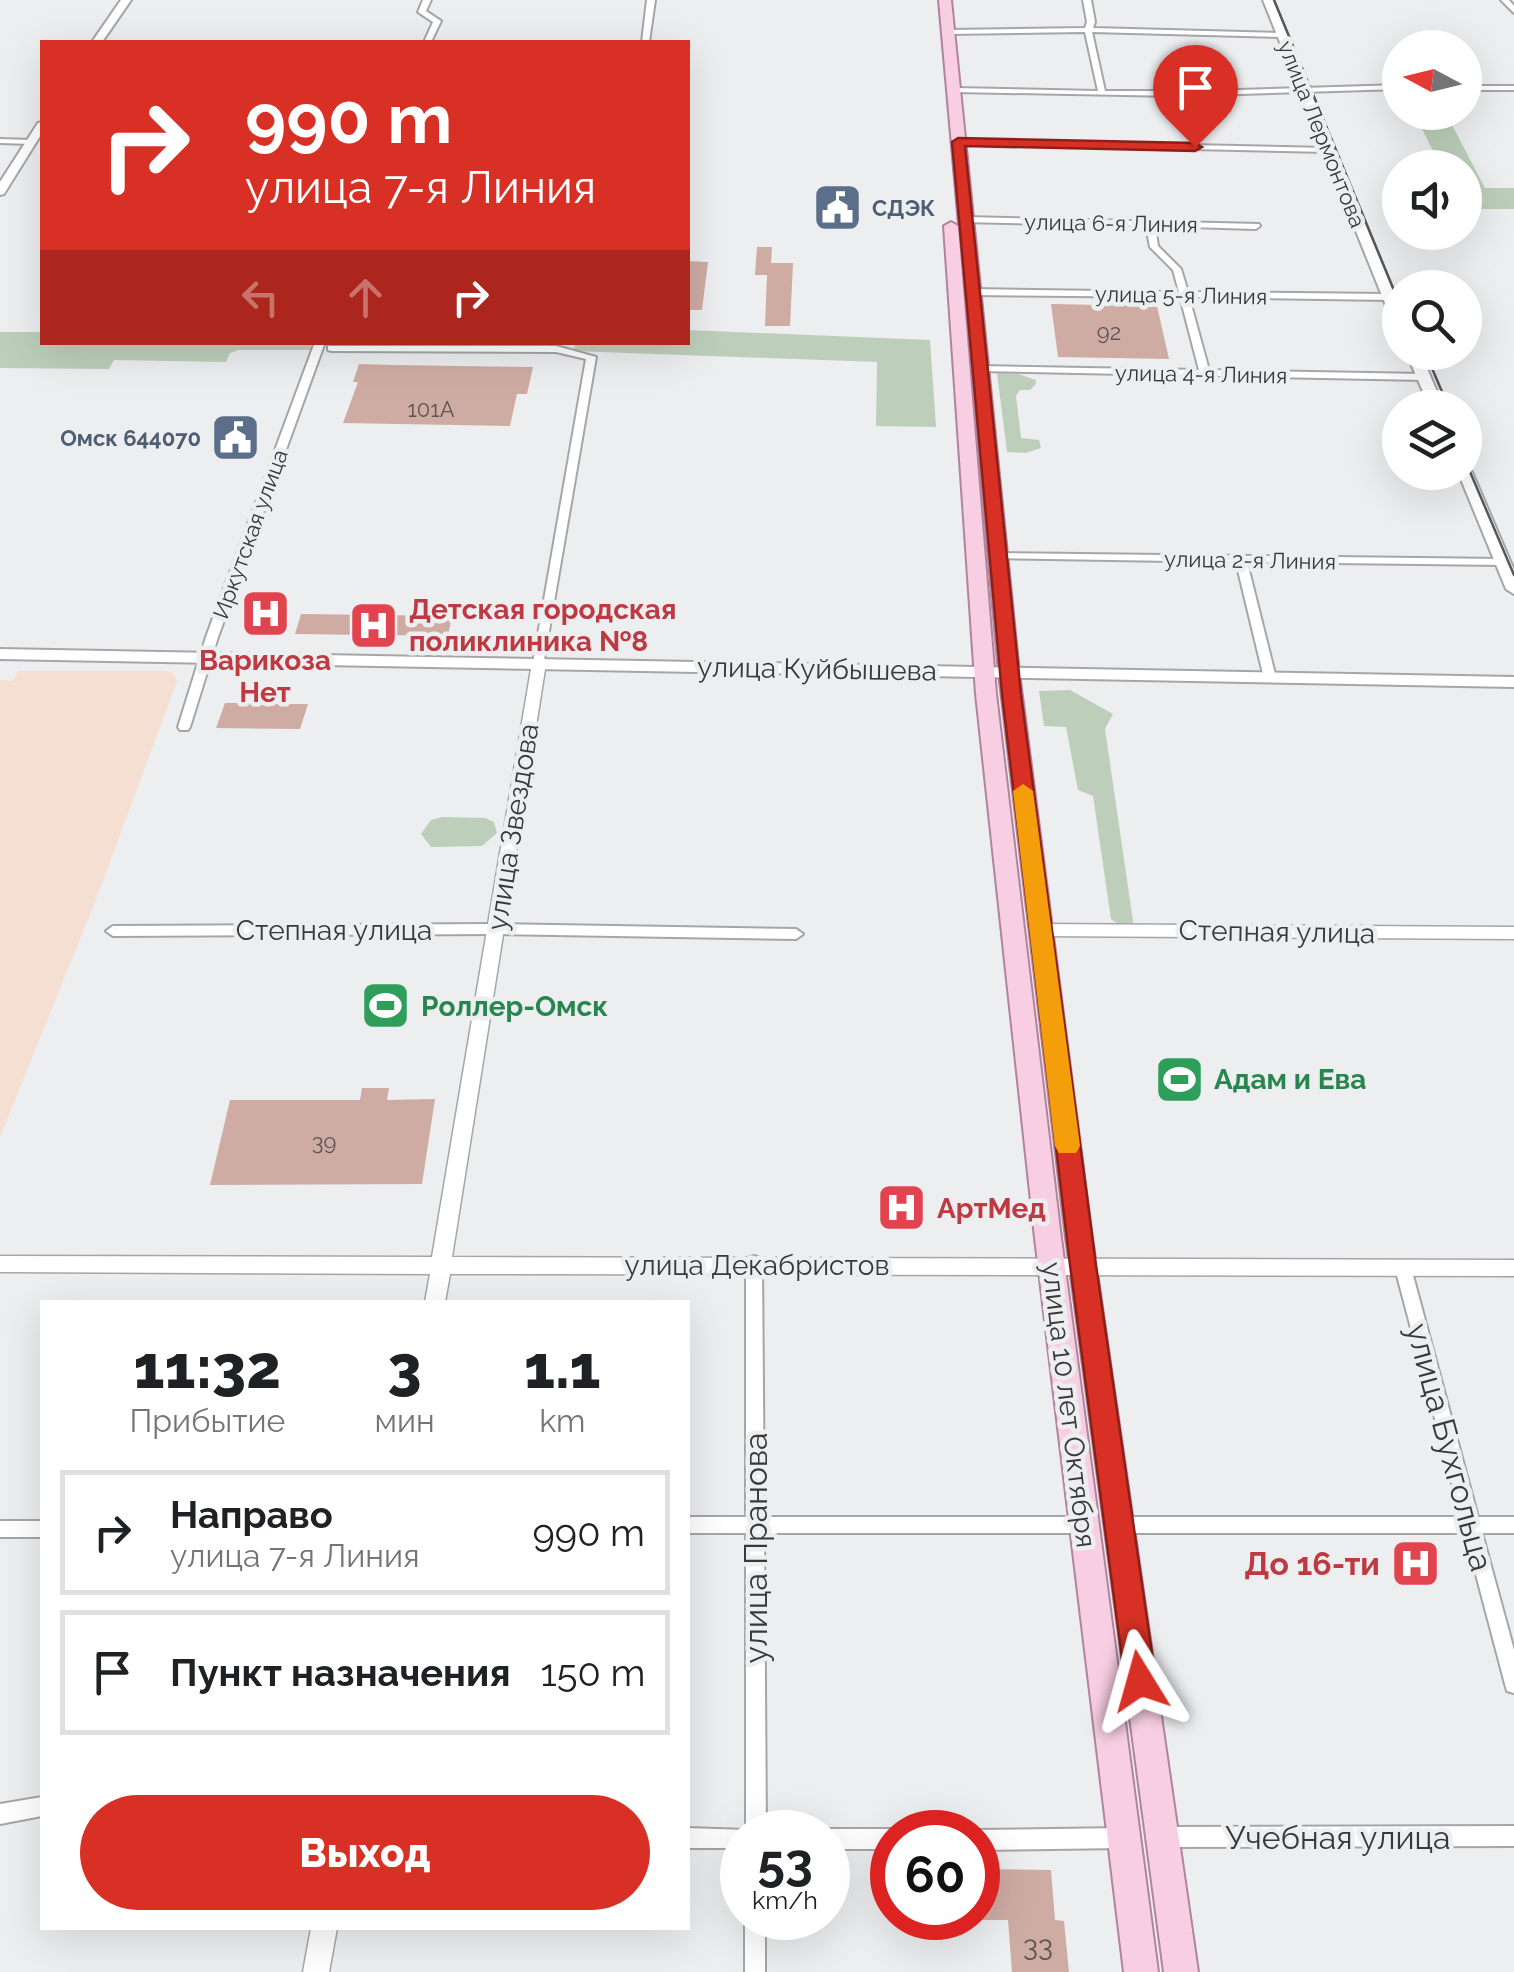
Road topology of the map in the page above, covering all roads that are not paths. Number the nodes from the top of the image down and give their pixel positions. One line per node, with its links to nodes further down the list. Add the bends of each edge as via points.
1 (126, 0): 13 (main road)
2 (428, 0): 14 (street, via 422,12 436,21)
3 (651, 0): 15 (street)
4 (932, 0): 50 (main road, улица 10 лет Октября)
5 (945, 0): 11 (main road, улица 10 лет Октября)
6 (1087, 0): 10 (street)
7 (1268, 0): 12 (main road, улица Лермонтова)
8 (1505, 0): 9 (street)
9 (1514, 11)
10 (1088, 31): 11 (street); 12 (street); 21 (street)
11 (948, 32): 20 (main road, улица 10 лет Октября)
12 (1282, 35): 16 (main road, улица Лермонтова)
13 (98, 40)
14 (429, 40)
15 (645, 40)
16 (1302, 88): 17 (street); 21 (street); 26 (main road, улица Лермонтова)
17 (1382, 88)
18 (1482, 88): 19 (street)
19 (1514, 88)
20 (954, 90): 21 (street); 25 (main road, улица 10 лет Октября)
21 (1102, 93)
22 (40, 128): 24 (main road)
23 (0, 141): 24 (street)
24 (31, 142): 27 (main road)
25 (958, 142): 26 (street); 28 (main road, улица 10 лет Октября)
26 (1328, 150): 31 (main road, улица Лермонтова)
27 (0, 191)
28 (965, 220): 29 (street, улица 6-я Линия); 32 (main road, улица 10 лет Октября)
29 (1150, 224): 30 (street, улица 6-я Линия); 33 (street, via 1154,247 1177,269)
30 (1256, 226)
31 (1382, 280)
32 (972, 292): 33 (street, улица 5-я Линия); 37 (main road, улица 10 лет Октября)
33 (1182, 295): 34 (street, улица 5-я Линия); 39 (street)
34 (1382, 297)
35 (323, 346): 36 (street); 48 (street, Иркутская улица)
36 (587, 354): 49 (street, улица Звездова)
37 (979, 369): 39 (street, улица 4-я Линия); 43 (main road, улица 10 лет Октября)
38 (1421, 370): 40 (main road)
39 (1205, 374): 40 (street, улица 4-я Линия)
40 (1424, 378): 41 (main road)
41 (1429, 390)
42 (1473, 490): 45 (main road)
43 (996, 556): 44 (street, улица 2-я Линия); 50 (main road, улица 10 лет Октября)
44 (1241, 561): 45 (street, улица 2-я Линия); 51 (street)
45 (1503, 562): 46 (main road)
46 (1514, 589)
47 (0, 654): 48 (main road, улица Куйбышева)
48 (208, 658): 49 (main road, улица Куйбышева); 53 (street, Иркутская улица)
49 (540, 664): 50 (main road, улица Куйбышева); 54 (street, улица Звездова)
50 (997, 673): 51 (main road, улица Куйбышева); 55 (main road, улица 10 лет Октября); 61 (main road, улица 10 лет Октября)
51 (1270, 678): 52 (main road, улица Куйбышева)
52 (1514, 682)
53 (184, 727)
54 (496, 929): 56 (street, Степная улица); 58 (street, Степная улица); 63 (street, улица Звездова)
55 (1040, 930): 57 (street, Степная улица); 62 (main road, улица 10 лет Октября)
56 (112, 932)
57 (1514, 933)
58 (796, 934)
59 (754, 1263): 61 (street, улица Декабристов); 63 (street, улица Декабристов); 67 (street, улица Пранова)
60 (0, 1264): 63 (street, улица Декабристов)
61 (1052, 1265): 62 (street, улица Декабристов); 70 (main road, улица 10 лет Октября)
62 (1083, 1265): 64 (street, улица Декабристов); 71 (main road, улица 10 лет Октября)
63 (441, 1266): 66 (street, улица Звездова)
64 (1403, 1268): 65 (street, улица Декабристов); 68 (street, улица Бухгольца)
65 (1514, 1268)
66 (435, 1300)
67 (756, 1524): 69 (street); 70 (street); 77 (street, улица Пранова)
68 (1470, 1524): 71 (street); 72 (street); 75 (street, улица Бухгольца)
69 (690, 1525)
70 (1085, 1525): 83 (main road, улица 10 лет Октября)
71 (1118, 1525): 80 (main road, улица 10 лет Октября)
72 (1514, 1525)
73 (0, 1529): 74 (street)
74 (40, 1529)
75 (1514, 1684)
76 (40, 1807): 78 (street)
77 (756, 1810)
78 (0, 1814)
79 (1514, 1836): 80 (street, Учебная улица)
80 (1162, 1837): 90 (main road, улица 10 лет Октября)
81 (690, 1838): 82 (street)
82 (720, 1838)
83 (1124, 1838): 84 (street); 89 (main road, улица 10 лет Октября)
84 (1000, 1840)
85 (324, 1930): 87 (street)
86 (755, 1940): 88 (street)
87 (316, 1972)
88 (754, 1972)
89 (1142, 1972)
90 (1180, 1972)

